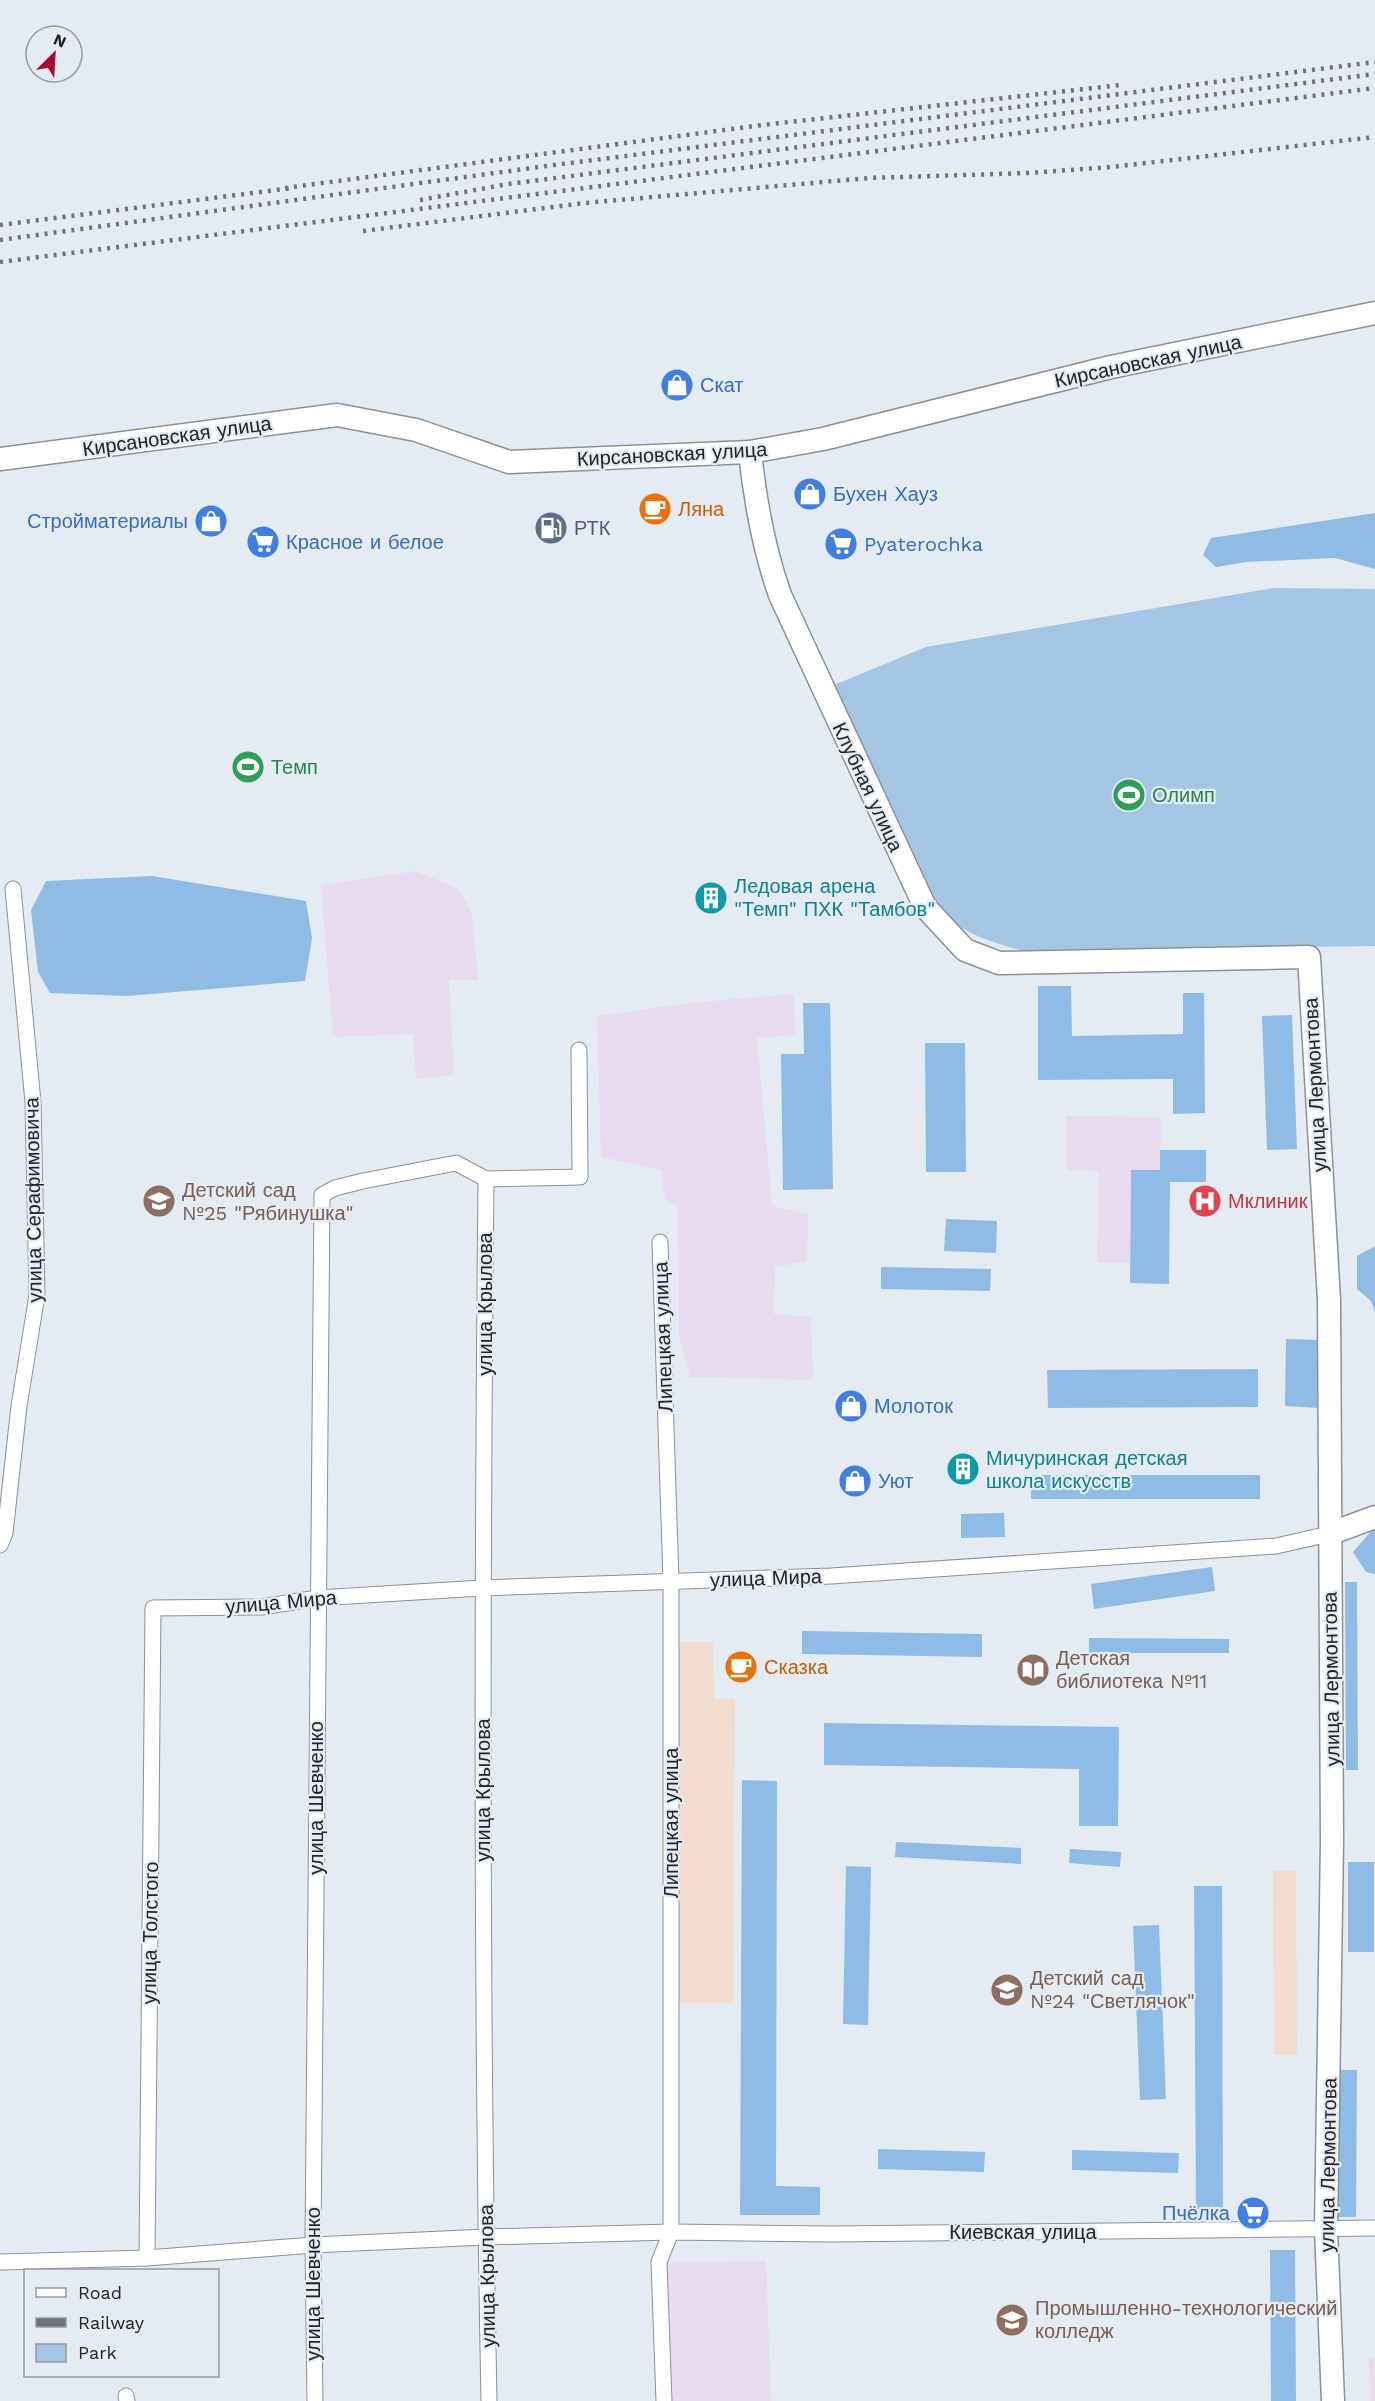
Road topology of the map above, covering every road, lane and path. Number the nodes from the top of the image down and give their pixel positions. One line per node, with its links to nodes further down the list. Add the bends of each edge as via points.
1 (1375, 313): 2 (street, Кирсановская улица, via 1111,367 823,439)
2 (750, 452): 3 (street, Кирсановская улица, via 509,462 416,430 337,415); 5 (street, Клубная улица, via 754,488 780,595 925,907 965,950 999,963)
3 (0, 459)
4 (13, 889): 11 (street, улица Серафимовича, via 33,1102 37,1295 19,1406 5,1533)
5 (1309, 957): 10 (street, улица Лермонтова, via 1329,1300)
6 (579, 1050): 7 (street, via 580,1176)
7 (486, 1179): 13 (street, улица Крылова); 14 (street, улица Шевченко, via 456,1163 363,1180 322,1195)
8 (660, 1242): 12 (street, Липецкая улица)
9 (1375, 1517): 10 (street, улица Мира)
10 (1329, 1534): 12 (street, улица Мира, via 1276,1546 831,1576); 17 (street, улица Лермонтова, via 1332,1841)
11 (0, 1545)
12 (671, 1581): 13 (street, улица Мира); 18 (street, Липецкая улица)
13 (482, 1588): 14 (street, улица Мира); 19 (street, улица Крылова)
14 (317, 1599): 15 (street, улица Мира, via 262,1607); 20 (street, улица Шевченко)
15 (153, 1608): 21 (street, улица Толстого)
16 (1375, 2228): 17 (street, Киевская улица)
17 (1326, 2229): 18 (street, Киевская улица); 26 (street, улица Лермонтова)
18 (671, 2232): 19 (street, Киевская улица); 25 (street, Липецкая улица, via 659,2262)
19 (486, 2237): 20 (street, Киевская улица); 24 (street, улица Крылова)
20 (313, 2245): 21 (street, Киевская улица); 23 (street, улица Шевченко)
21 (147, 2258): 22 (street, Киевская улица)
22 (0, 2262)
23 (315, 2401)
24 (489, 2401)
25 (664, 2401)
26 (1333, 2401)

